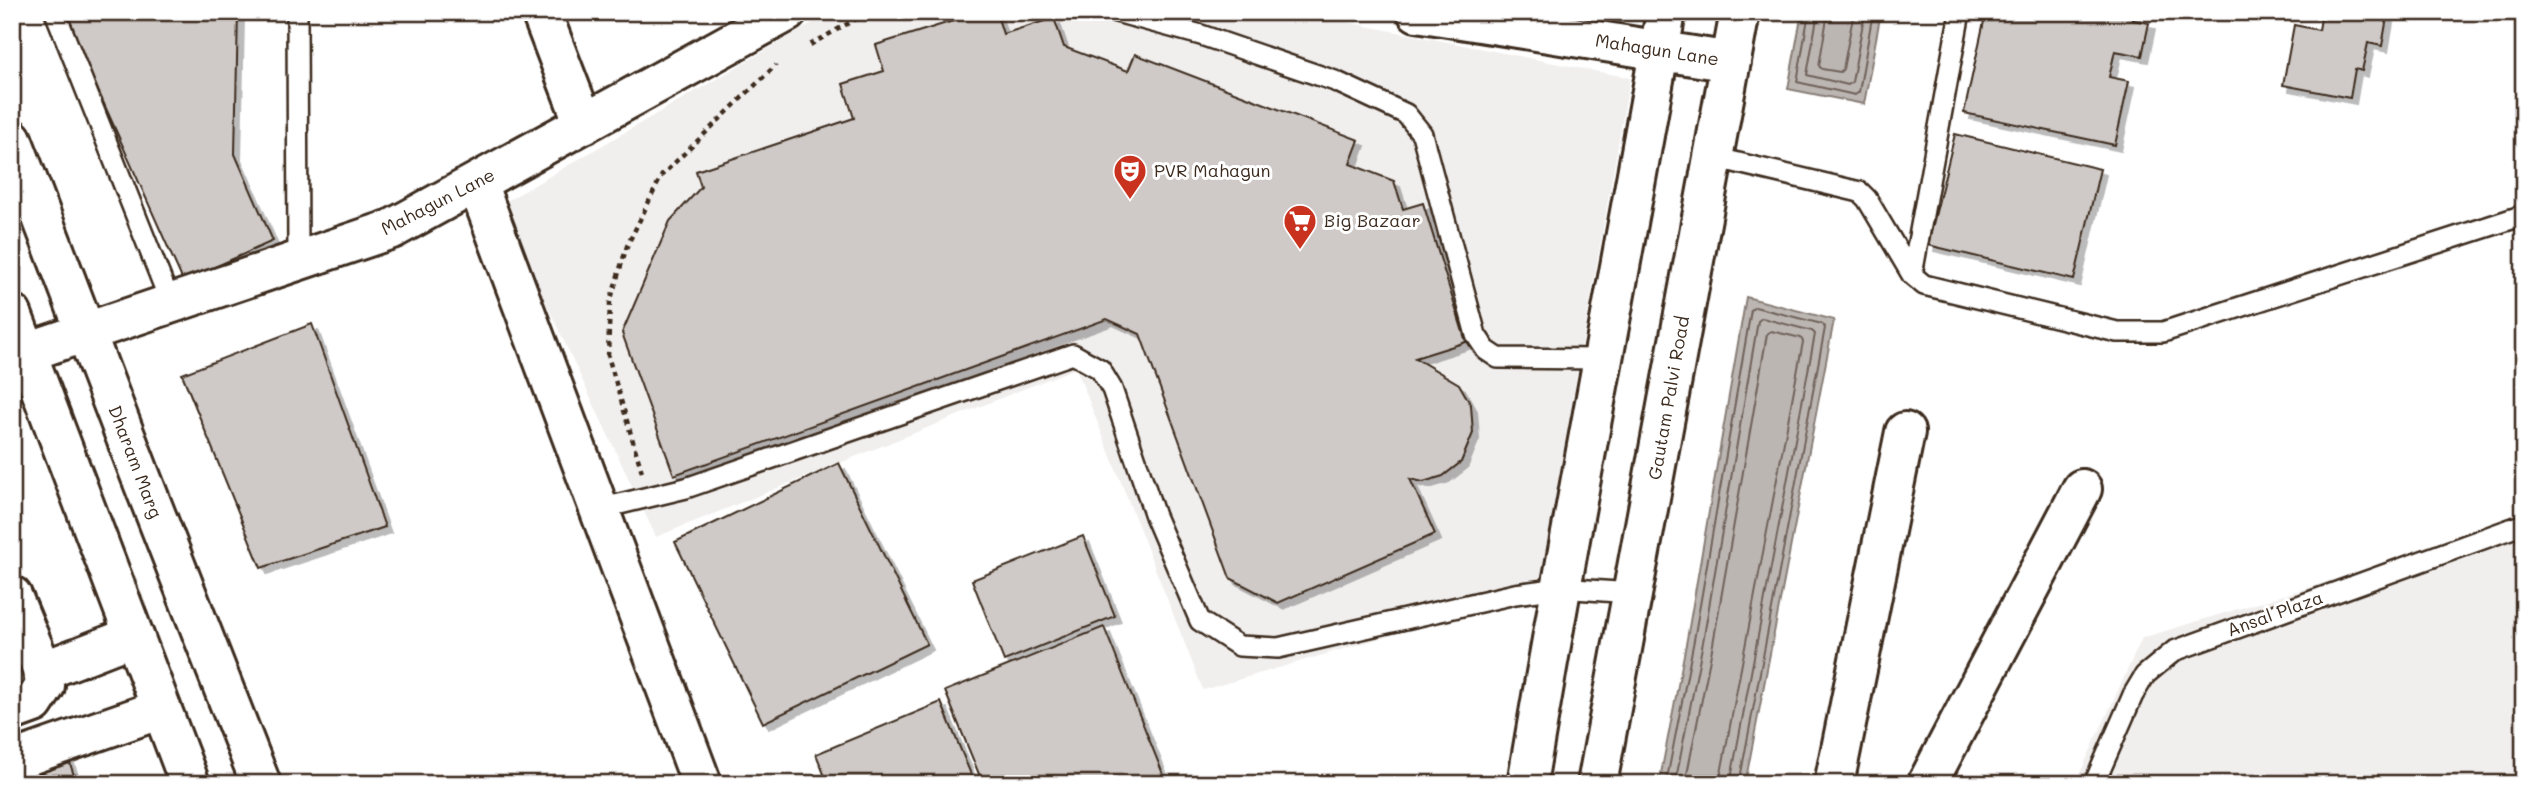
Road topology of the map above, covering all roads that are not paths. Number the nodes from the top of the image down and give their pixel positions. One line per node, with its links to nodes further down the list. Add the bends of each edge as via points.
1 (55, 12): 19 (lane)
2 (297, 12): 17 (lane)
3 (541, 12): 12 (street)
4 (787, 12): 12 (street, Mahagun Lane)
5 (1116, 12): 23 (lane, via 1201,35 1335,81 1406,114 1422,134 1476,335 1486,350 1498,358)
6 (1417, 12): 10 (street, Mahagun Lane)
7 (1666, 12): 10 (street)
8 (1740, 12): 11 (street, Gautam Palvi Road)
9 (1960, 12): 18 (lane)
10 (1659, 50): 11 (street, Mahagun Lane); 23 (street)
11 (1731, 62): 14 (street, Gautam Palvi Road)
12 (584, 124): 15 (street, Mahagun Lane)
13 (12, 139): 21 (street, Dharam Marg)
14 (1713, 157): 18 (lane, via 1860,192); 29 (street, Gautam Palvi Road)
15 (477, 183): 17 (street, Mahagun Lane, via 393,229); 26 (street)
16 (2524, 215): 18 (lane, via 2163,332 2117,332 2076,323 1924,285)
17 (298, 260): 19 (street, Mahagun Lane)
18 (1912, 275)
19 (171, 304): 21 (street, Mahagun Lane)
20 (12, 314): 22 (street)
21 (86, 333): 22 (street, Mahagun Lane); 37 (street, Dharam Marg)
22 (27, 352): 31 (street)
23 (1604, 359): 28 (street)
24 (1905, 432): 41 (street)
25 (2082, 489): 42 (street)
26 (599, 509): 28 (lane, via 686,488 1073,354 1100,369 1112,388 1155,516 1200,621 1239,646 1278,648); 38 (street)
27 (2524, 524): 43 (lane, Ansal Plaza, via 2174,651 2145,675)
28 (1560, 588): 29 (lane); 39 (street)
29 (1633, 593): 40 (street, Gautam Palvi Road)
30 (12, 596): 32 (street)
31 (133, 636): 32 (street); 33 (street)
32 (43, 671): 34 (street, via 45,686 34,704)
33 (161, 709): 35 (street); 36 (street)
34 (12, 712)
35 (12, 761)
36 (190, 784)
37 (261, 784)
38 (702, 784)
39 (1527, 784)
40 (1597, 784)
41 (1834, 784)
42 (1927, 784)
43 (2094, 784)

